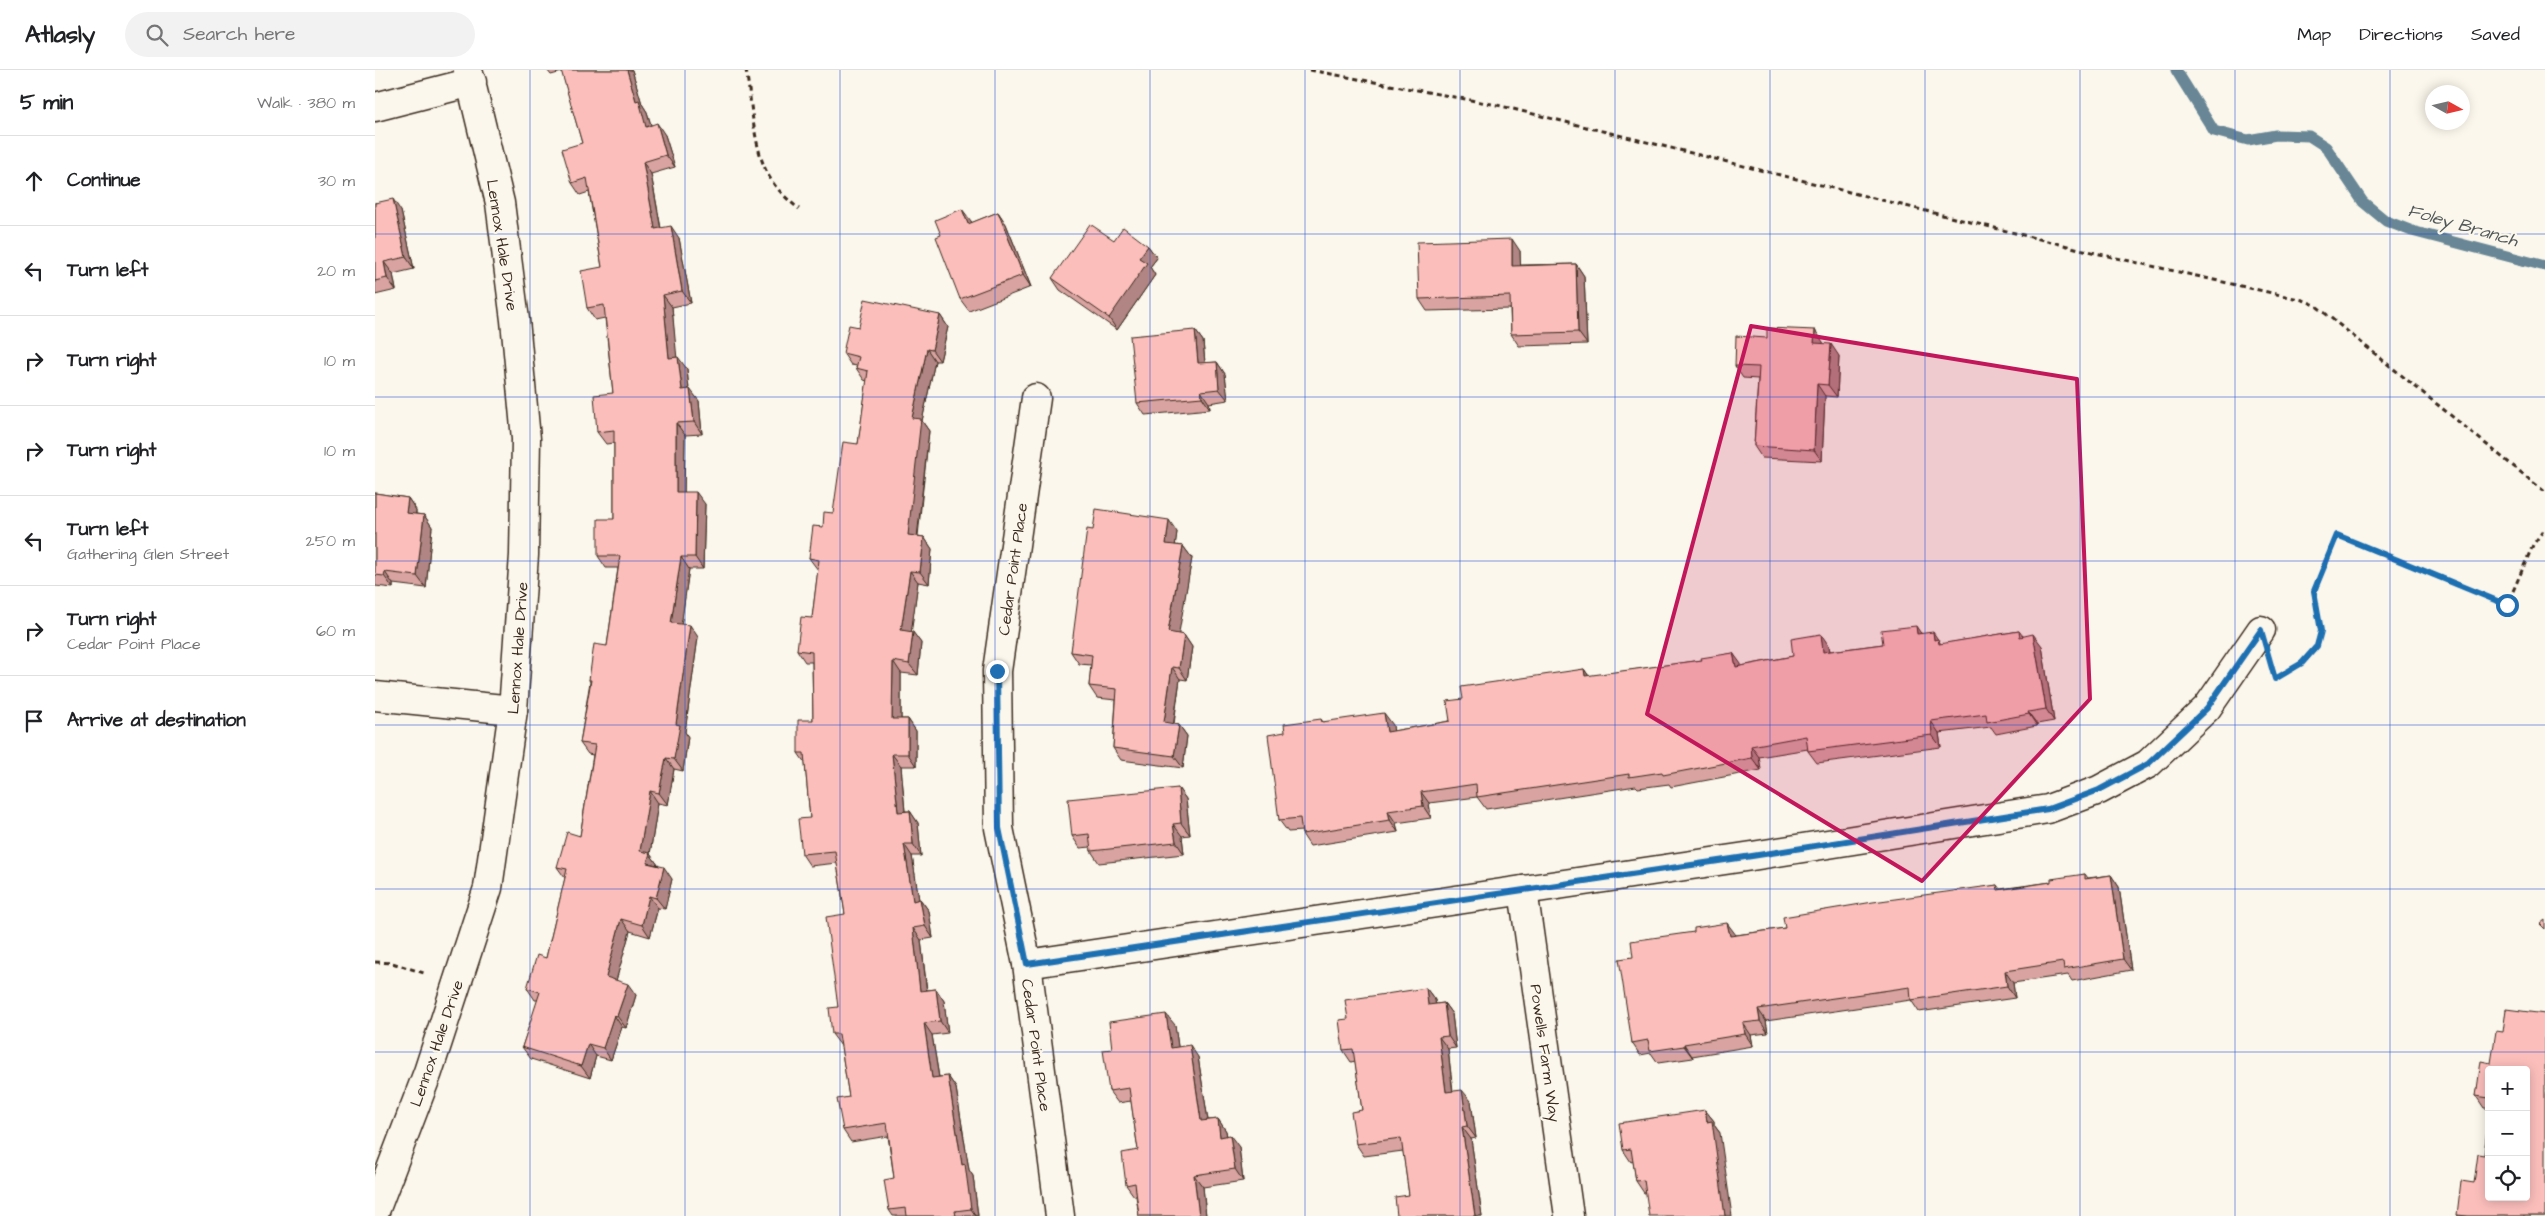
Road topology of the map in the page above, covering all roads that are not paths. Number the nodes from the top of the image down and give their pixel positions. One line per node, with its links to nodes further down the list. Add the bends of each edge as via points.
1 (470, 76): 2 (street); 6 (street, Lennox Hale Drive, via 500,203 526,439 525,555)
2 (375, 107)
3 (1036, 398): 8 (street, Cedar Point Place, via 997,671 999,828)
4 (2261, 630): 7 (street, via 2207,708 2148,764 2099,790 2048,809)
5 (375, 696): 6 (street)
6 (513, 710): 9 (street, Lennox Hale Drive, via 488,888 428,1072)
7 (1523, 890): 8 (street); 11 (street, Powells Farm Way)
8 (1027, 964): 10 (street, Cedar Point Place)
9 (375, 1211)
10 (1060, 1216)
11 (1569, 1216)

